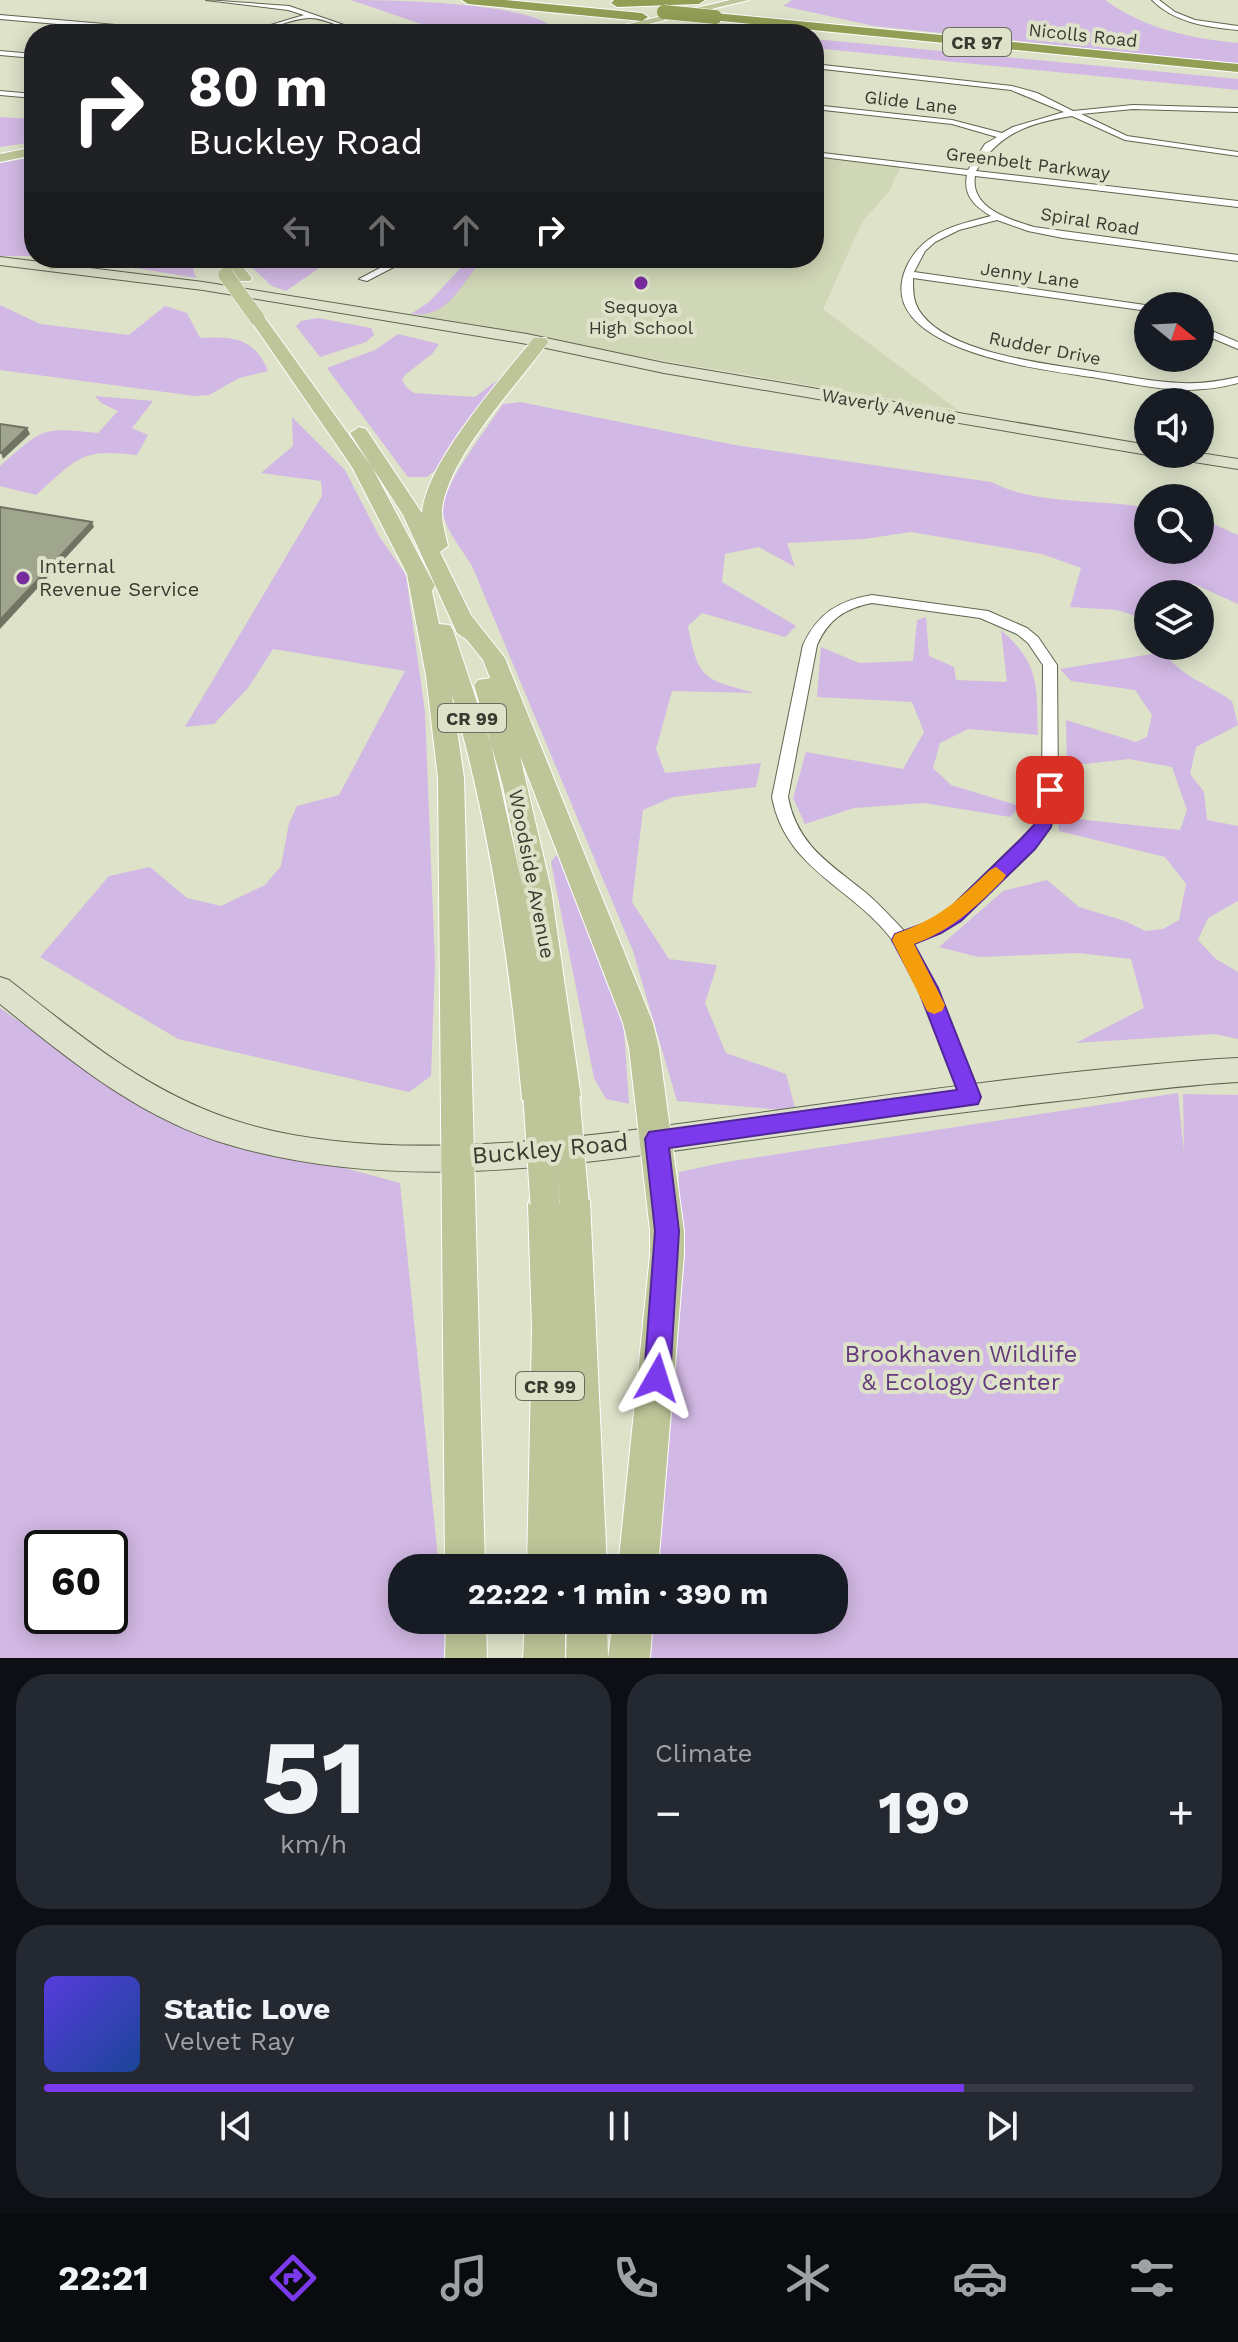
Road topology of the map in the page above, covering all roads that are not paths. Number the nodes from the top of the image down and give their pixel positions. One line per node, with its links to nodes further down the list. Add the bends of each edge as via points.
1 (209, 0): 10 (street, via 277,5)
2 (449, 0): 15 (highway)
3 (468, 0): 18 (highway, Nicolls Road / CR 97)
4 (541, 0): 19 (highway, Nicolls Road / CR 97, bridge)
5 (559, 0): 6 (highway)
6 (699, 0)
7 (1155, 0): 21 (street, via 1180,17)
8 (748, 2): 16 (main road); 17 (main road)
9 (779, 10): 23 (highway)
10 (313, 15): 13 (street); 14 (street)
11 (0, 17): 12 (street)
12 (81, 24)
13 (280, 24)
14 (339, 24)
15 (570, 24)
16 (645, 24)
17 (656, 24)
18 (713, 24)
19 (786, 24)
20 (824, 28): 23 (highway, Nicolls Road / CR 97, bridge)
21 (1238, 28)
22 (824, 35): 28 (highway, Nicolls Road / CR 97)
23 (978, 43): 27 (highway, Nicolls Road / CR 97)
24 (0, 53): 25 (street)
25 (24, 55)
26 (824, 67): 33 (street, via 998,85)
27 (1238, 68)
28 (1238, 76)
29 (0, 93): 30 (street)
30 (24, 94)
31 (824, 108): 34 (street, Glide Lane, via 952,122)
32 (1238, 110): 33 (street, via 1168,106)
33 (1070, 113): 34 (street); 36 (street, via 1125,138)
34 (1003, 136): 39 (street, via 982,153)
35 (24, 150): 37 (main road)
36 (1238, 154)
37 (0, 155)
38 (824, 155): 39 (street, Greenbelt Parkway)
39 (972, 172): 40 (street, Greenbelt Parkway); 41 (street, Spiral Road, via 971,196)
40 (1238, 204)
41 (998, 217): 42 (street, Spiral Road, via 1056,234); 49 (street, via 926,242)
42 (1238, 258)
43 (0, 261): 44 (street, Waverly Avenue)
44 (24, 261)
45 (87, 268): 53 (street, Waverly Avenue)
46 (228, 268): 55 (main road, Woodside Avenue / CR 99, bridge, via 257,318)
47 (230, 268): 55 (main road, Woodside Avenue / CR 99, via 244,278 275,321)
48 (386, 268): 50 (street)
49 (908, 274): 51 (street, Jenny Lane); 56 (street, Rudder Drive, via 906,297 920,318 939,333 986,354 1172,385)
50 (364, 279)
51 (1134, 306)
52 (1214, 335): 54 (street)
53 (538, 345): 57 (street, Waverly Avenue); 61 (main road, via 481,419 436,494 433,520)
54 (1238, 346)
55 (301, 369): 60 (main road, Woodside Avenue / CR 99, via 362,467); 61 (main road, Woodside Avenue / CR 99, via 387,471)
56 (1238, 380)
57 (1134, 448)
58 (1214, 460): 59 (street)
59 (1238, 464)
60 (417, 571): 67 (main road, Woodside Avenue / CR 99, via 460,680 497,812); 69 (main road, via 451,778)
61 (444, 577): 62 (main road, Woodside Avenue / CR 99)
62 (462, 619): 67 (main road, Woodside Avenue / CR 99, via 511,766 545,935); 68 (main road, via 494,658 615,960 644,1048)
63 (902, 940): 63 (street, via 798,845 780,807 818,624 837,609 872,599 983,614 1022,631 1050,665 1050,790 1042,827 954,915); 66 (street)
64 (0, 988): 69 (street, Buckley Road, via 128,1086 204,1122 337,1154)
65 (1238, 1070): 66 (street, Buckley Road)
66 (971, 1097): 68 (street, Buckley Road)
67 (551, 1098): 70 (main road, Woodside Avenue / CR 99, bridge)
68 (656, 1139): 69 (street, Buckley Road); 74 (main road, via 667,1255)
69 (458, 1157): 71 (main road)
70 (560, 1202): 72 (main road, Woodside Avenue / CR 99, via 550,1329); 73 (main road, Woodside Avenue / CR 99, via 583,1397)
71 (465, 1554)
72 (547, 1554)
73 (587, 1554)
74 (639, 1554)
75 (466, 1634): 79 (main road)
76 (545, 1634): 80 (main road)
77 (587, 1634): 81 (main road)
78 (632, 1634): 82 (main road)
79 (466, 1658)
80 (544, 1658)
81 (587, 1658)
82 (629, 1658)

